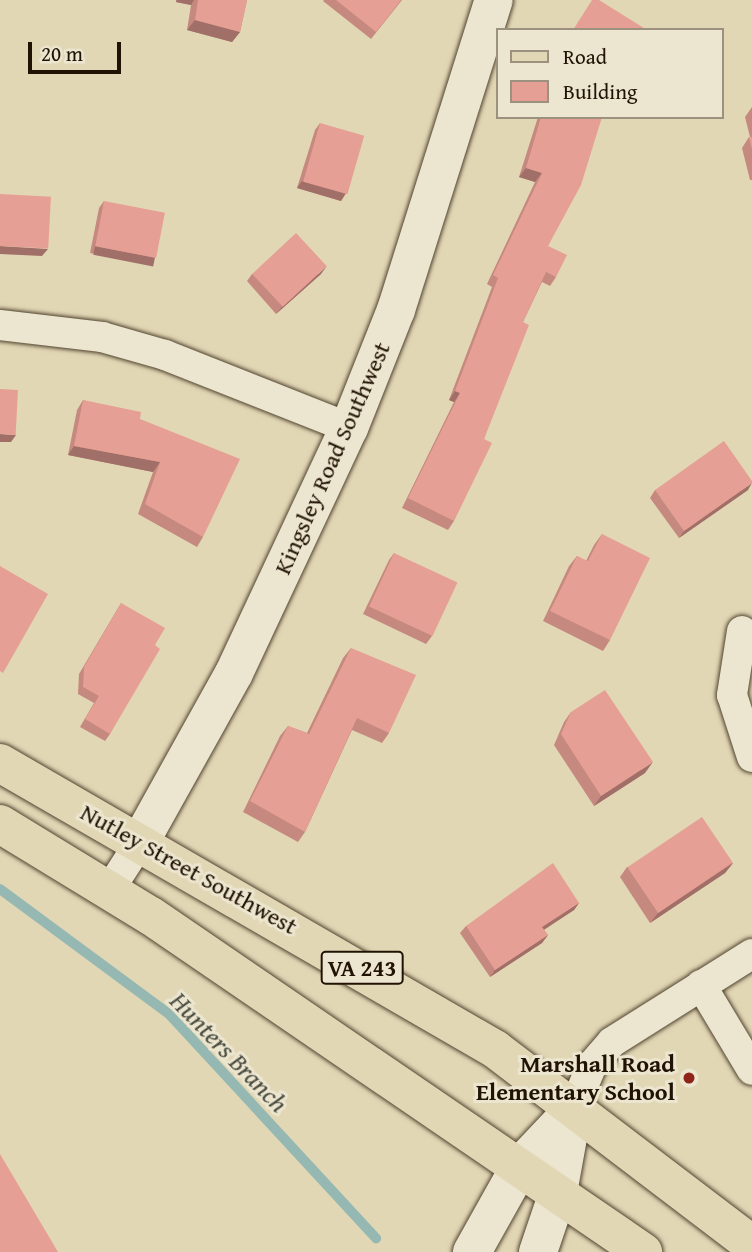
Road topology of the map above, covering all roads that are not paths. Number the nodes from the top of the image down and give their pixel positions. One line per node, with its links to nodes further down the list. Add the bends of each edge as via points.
1 (494, 0): 3 (street, Kingsley Road Southwest, via 396,310)
2 (0, 325): 3 (street, via 102,337 165,355)
3 (349, 428): 8 (street, Kingsley Road Southwest, via 234,673)
4 (742, 631): 5 (street, via 732,695)
5 (752, 757)
6 (0, 763): 8 (main road, Nutley Street Southwest / VA 243)
7 (0, 824): 9 (main road, VA 243)
8 (140, 842): 9 (street, Kingsley Road Southwest); 13 (main road, Nutley Street Southwest / VA 243, via 516,1062)
9 (110, 890): 14 (main road, VA 243)
10 (752, 954): 11 (street)
11 (701, 985): 12 (street); 13 (street, via 612,1042 592,1065)
12 (752, 1070)
13 (573, 1110): 14 (street); 15 (street); 16 (main road, Nutley Street Southwest / VA 243)
14 (520, 1166): 15 (main road, VA 243); 17 (street)
15 (558, 1193): 18 (street); 19 (main road, VA 243)
16 (752, 1245)
17 (472, 1252)
18 (538, 1252)
19 (643, 1252)

